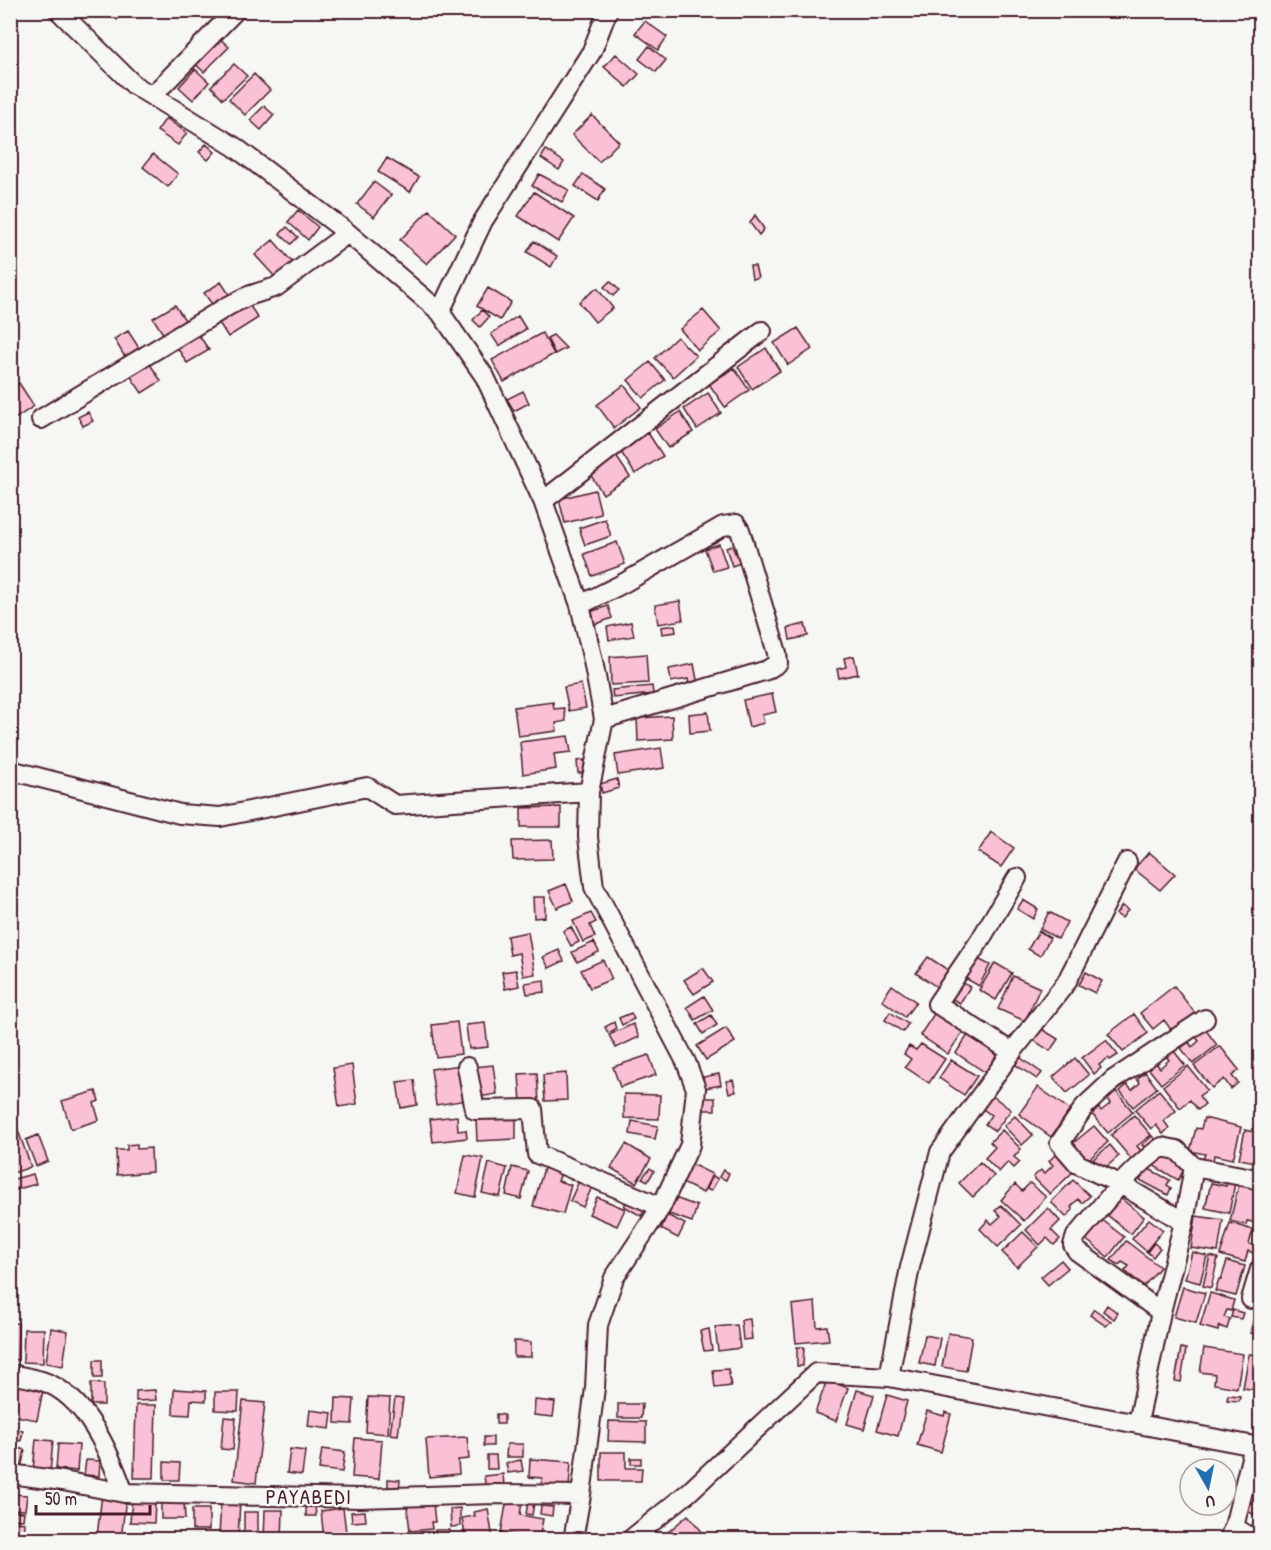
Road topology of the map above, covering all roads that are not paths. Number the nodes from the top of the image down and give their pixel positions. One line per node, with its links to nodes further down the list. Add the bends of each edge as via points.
1 (58, 10): 4 (street, via 134,85)
2 (236, 10): 4 (street)
3 (608, 10): 6 (street, via 592,51 483,221)
4 (152, 96): 5 (street, via 235,147)
5 (348, 233): 6 (street); 8 (street, via 276,287 228,306)
6 (440, 312): 9 (street, via 485,377)
7 (762, 331): 9 (street)
8 (41, 419)
9 (543, 501): 10 (street)
10 (580, 605): 11 (street); 11 (street, via 723,526 736,524 777,653 778,663 767,670)
11 (604, 719): 13 (street)
12 (10, 770): 13 (street, via 180,814 220,817 366,787 395,805)
13 (589, 792): 22 (street, via 588,837 594,887 696,1089 690,1145)
14 (1127, 862): 17 (street, via 1066,983)
15 (1017, 878): 17 (street, via 980,942 937,1004)
16 (1205, 1019): 21 (street, via 1113,1080 1085,1106 1060,1143 1078,1164)
17 (1012, 1052): 28 (street, via 940,1152 910,1267)
18 (467, 1067): 22 (street, via 475,1110 533,1109 537,1154)
19 (1194, 1167): 20 (street); 21 (street, via 1177,1149 1162,1147 1146,1158); 23 (street)
20 (1260, 1181)
21 (1122, 1185): 23 (street); 26 (street, via 1076,1236 1073,1245)
22 (662, 1207): 33 (street, via 614,1278 598,1324 595,1388)
23 (1184, 1222): 26 (street)
24 (1260, 1269): 25 (street)
25 (1251, 1299)
26 (1161, 1312): 29 (street)
27 (10, 1374): 32 (street, via 44,1381 69,1397 88,1416)
28 (889, 1377): 29 (street); 36 (street, via 816,1373 689,1492)
29 (1138, 1423): 30 (street)
30 (1257, 1446): 34 (street)
31 (10, 1474): 32 (street)
32 (124, 1493): 33 (street, via 360,1498)
33 (581, 1495): 35 (street)
34 (1231, 1533): 37 (street)
35 (573, 1539)
36 (630, 1539)
37 (1255, 1539)

